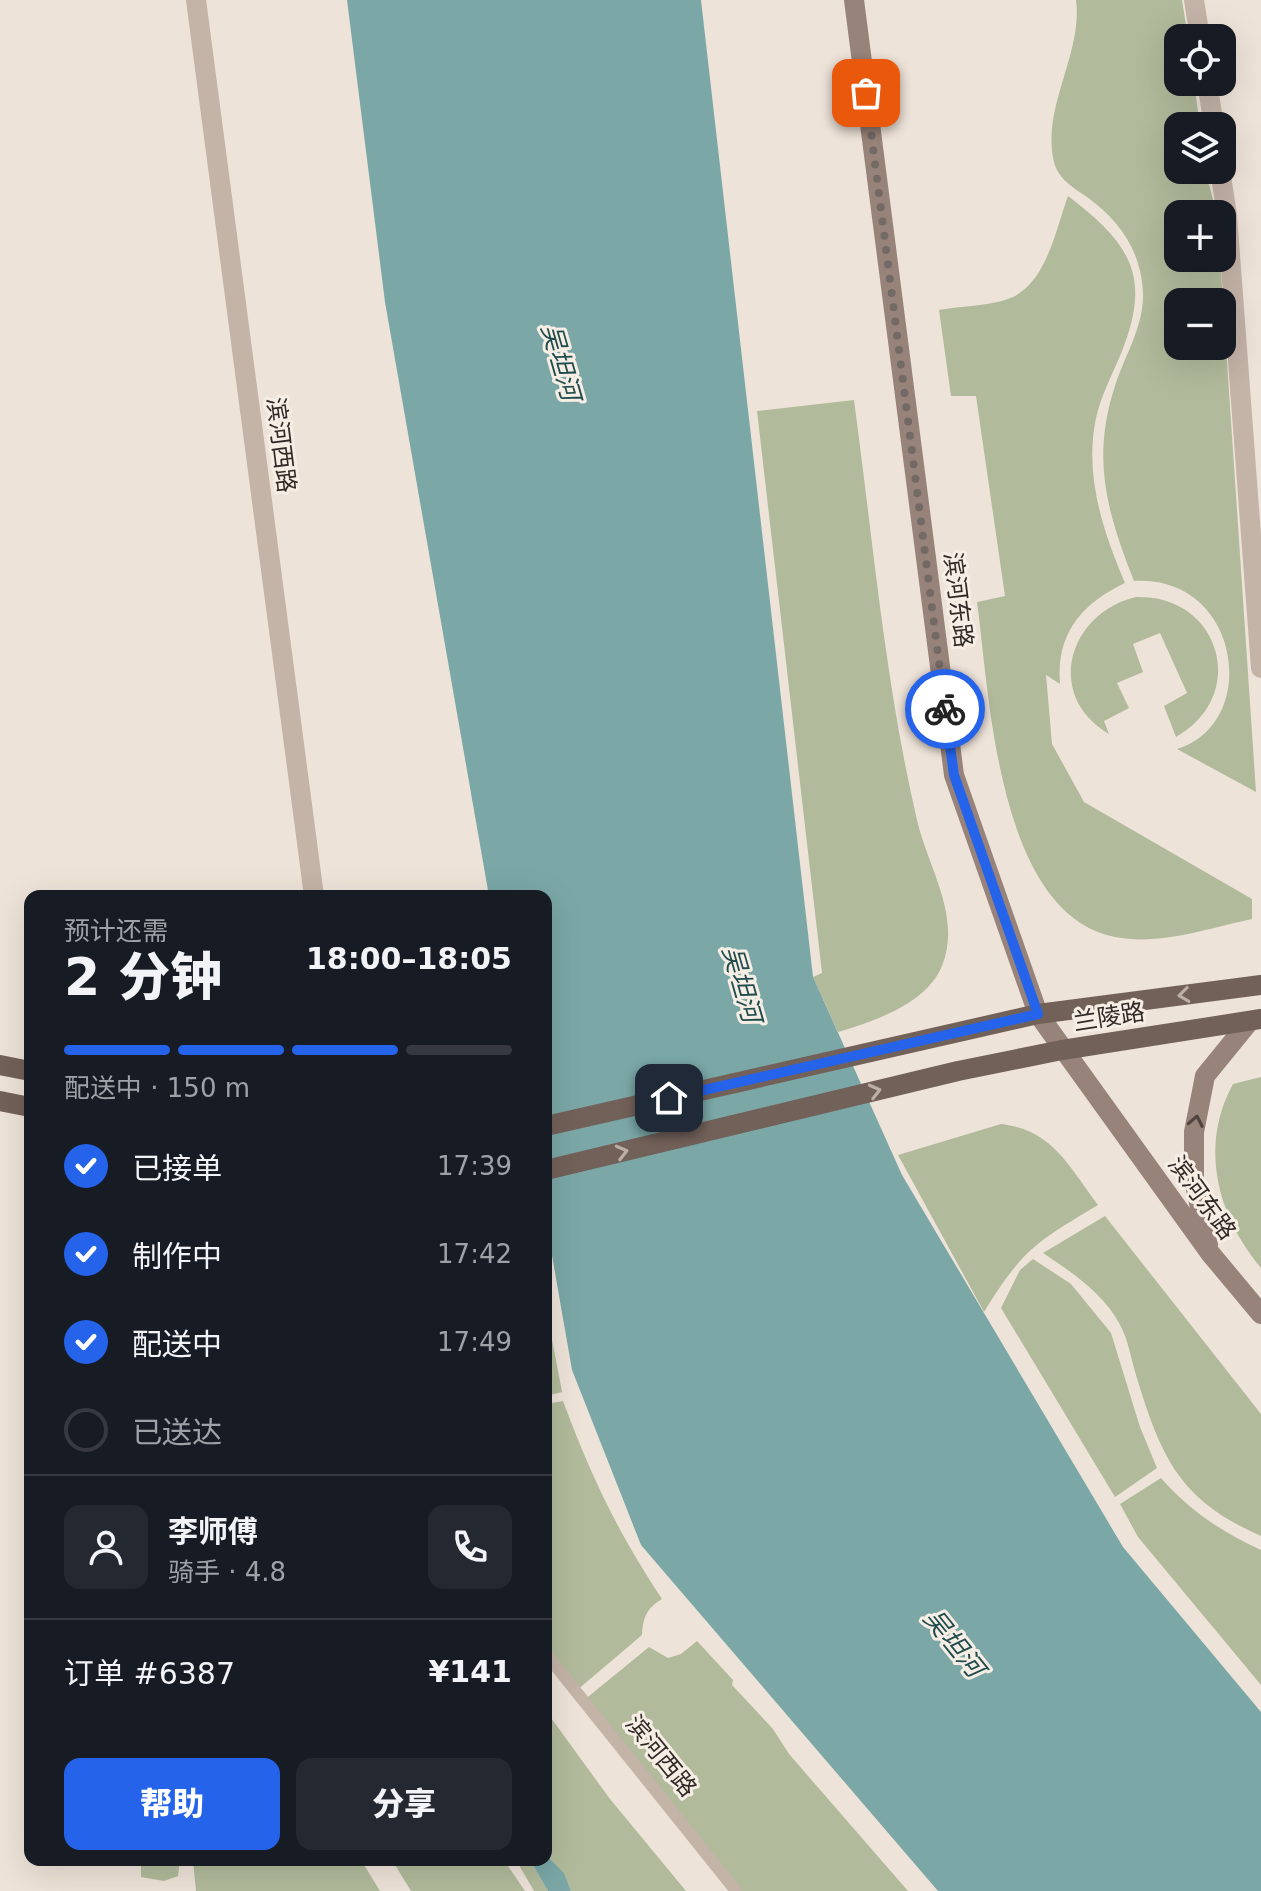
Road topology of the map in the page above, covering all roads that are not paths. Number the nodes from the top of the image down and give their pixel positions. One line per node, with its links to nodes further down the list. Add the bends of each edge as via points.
1 (196, 0): 7 (street, 滨河西路)
2 (854, 0): 9 (main road, 滨河东路, via 954,775)
3 (1194, 0): 4 (street)
4 (1198, 24)
5 (1222, 184): 6 (street)
6 (1261, 668)
7 (313, 890)
8 (1261, 985): 9 (main road, 兰陵路, one-way to 9)
9 (1038, 1014): 11 (main road, 滨河东路); 16 (main road, 兰陵路)
10 (1255, 1021): 11 (main road, 兰陵路); 18 (main road, one-way to 10, via 1194,1180 1194,1132 1205,1076)
11 (1062, 1050): 17 (main road, 兰陵路, one-way to 11); 18 (main road, 滨河东路)
12 (0, 1065): 13 (main road)
13 (24, 1070)
14 (0, 1101): 15 (main road)
15 (24, 1106)
16 (552, 1125)
17 (552, 1169)
18 (1210, 1253): 19 (main road, 滨河东路)
19 (1261, 1314)
20 (552, 1661): 21 (lane, 滨河西路)
21 (736, 1891)

